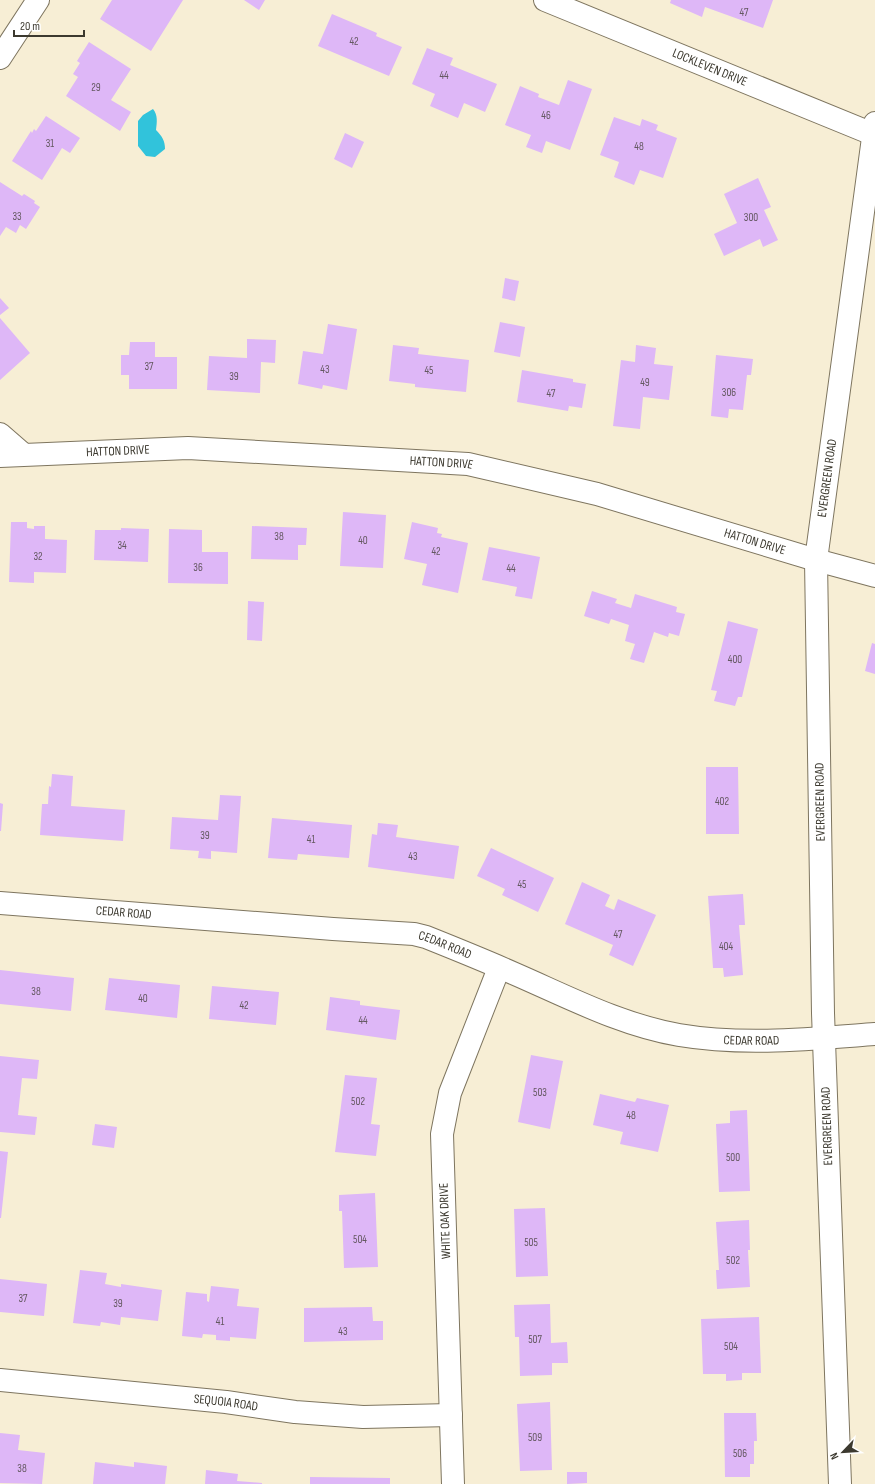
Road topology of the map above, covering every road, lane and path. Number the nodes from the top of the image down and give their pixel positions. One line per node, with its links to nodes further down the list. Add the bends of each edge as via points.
1 (38, 0): 3 (street)
2 (545, 0): 4 (street, LOCKLEVEN DRIVE)
3 (0, 58)
4 (875, 131): 8 (street, EVERGREEN ROAD)
5 (0, 434): 6 (street)
6 (23, 454): 7 (street, HATTON DRIVE); 8 (street, HATTON DRIVE, via 188,448 468,464 597,494)
7 (0, 456)
8 (816, 560): 9 (street, HATTON DRIVE); 13 (street, EVERGREEN ROAD)
9 (875, 576)
10 (0, 903): 11 (street, CEDAR ROAD, via 333,930 414,934)
11 (499, 968): 13 (street, CEDAR ROAD, via 597,1011 679,1035 726,1040 774,1041); 15 (street, WHITE OAK DRIVE, via 450,1093 442,1134)
12 (875, 1034): 13 (street, CEDAR ROAD)
13 (824, 1038): 17 (street, EVERGREEN ROAD)
14 (0, 1380): 15 (street, SEQUOIA ROAD, via 226,1402 295,1412 362,1417)
15 (452, 1414): 16 (street, WHITE OAK DRIVE)
16 (453, 1484)
17 (840, 1484)

